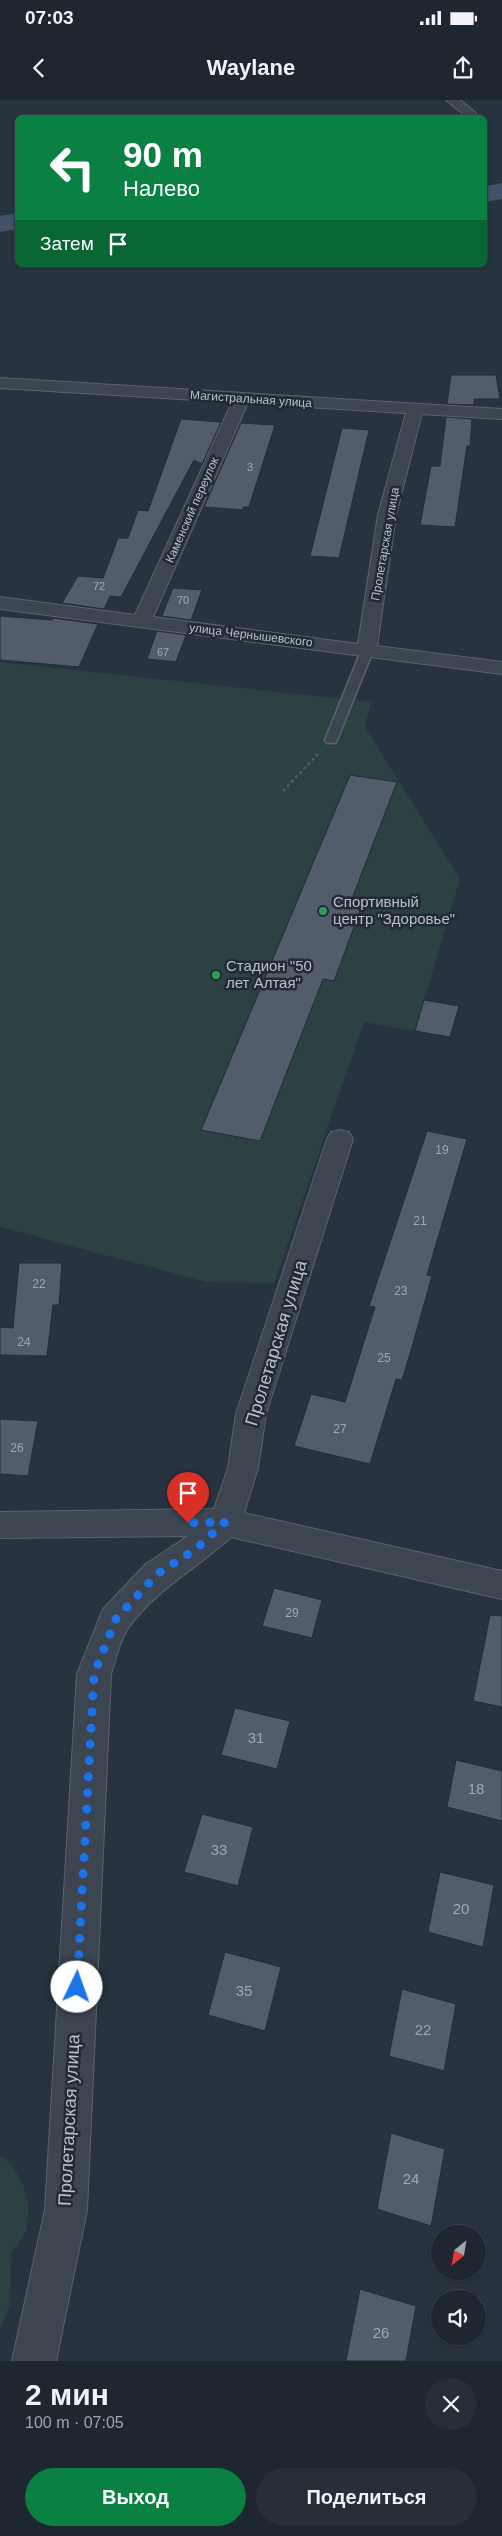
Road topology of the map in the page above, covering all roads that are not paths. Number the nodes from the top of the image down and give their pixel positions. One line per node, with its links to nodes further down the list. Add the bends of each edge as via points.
1 (452, 100): 2 (street)
2 (470, 113)
3 (0, 383): 4 (street, Магистральная улица)
4 (242, 398): 5 (street, Магистральная улица); 8 (street, Каменский переулок)
5 (415, 409): 6 (street, Магистральная улица); 9 (street, Пролетарская улица, via 388,515)
6 (502, 414)
7 (0, 603): 8 (street, улица Чернышевского)
8 (142, 621): 9 (street, улица Чернышевского)
9 (367, 651): 10 (street, улица Чернышевского); 11 (lane)
10 (502, 668)
11 (331, 740)
12 (340, 1139): 13 (street, Пролетарская улица, via 251,1414 243,1468)
13 (225, 1522): 14 (street); 15 (street); 16 (street, Пролетарская улица, via 196,1549 157,1574 116,1619 94,1674 66,2210)
14 (0, 1525)
15 (502, 1585)
16 (34, 2361)

